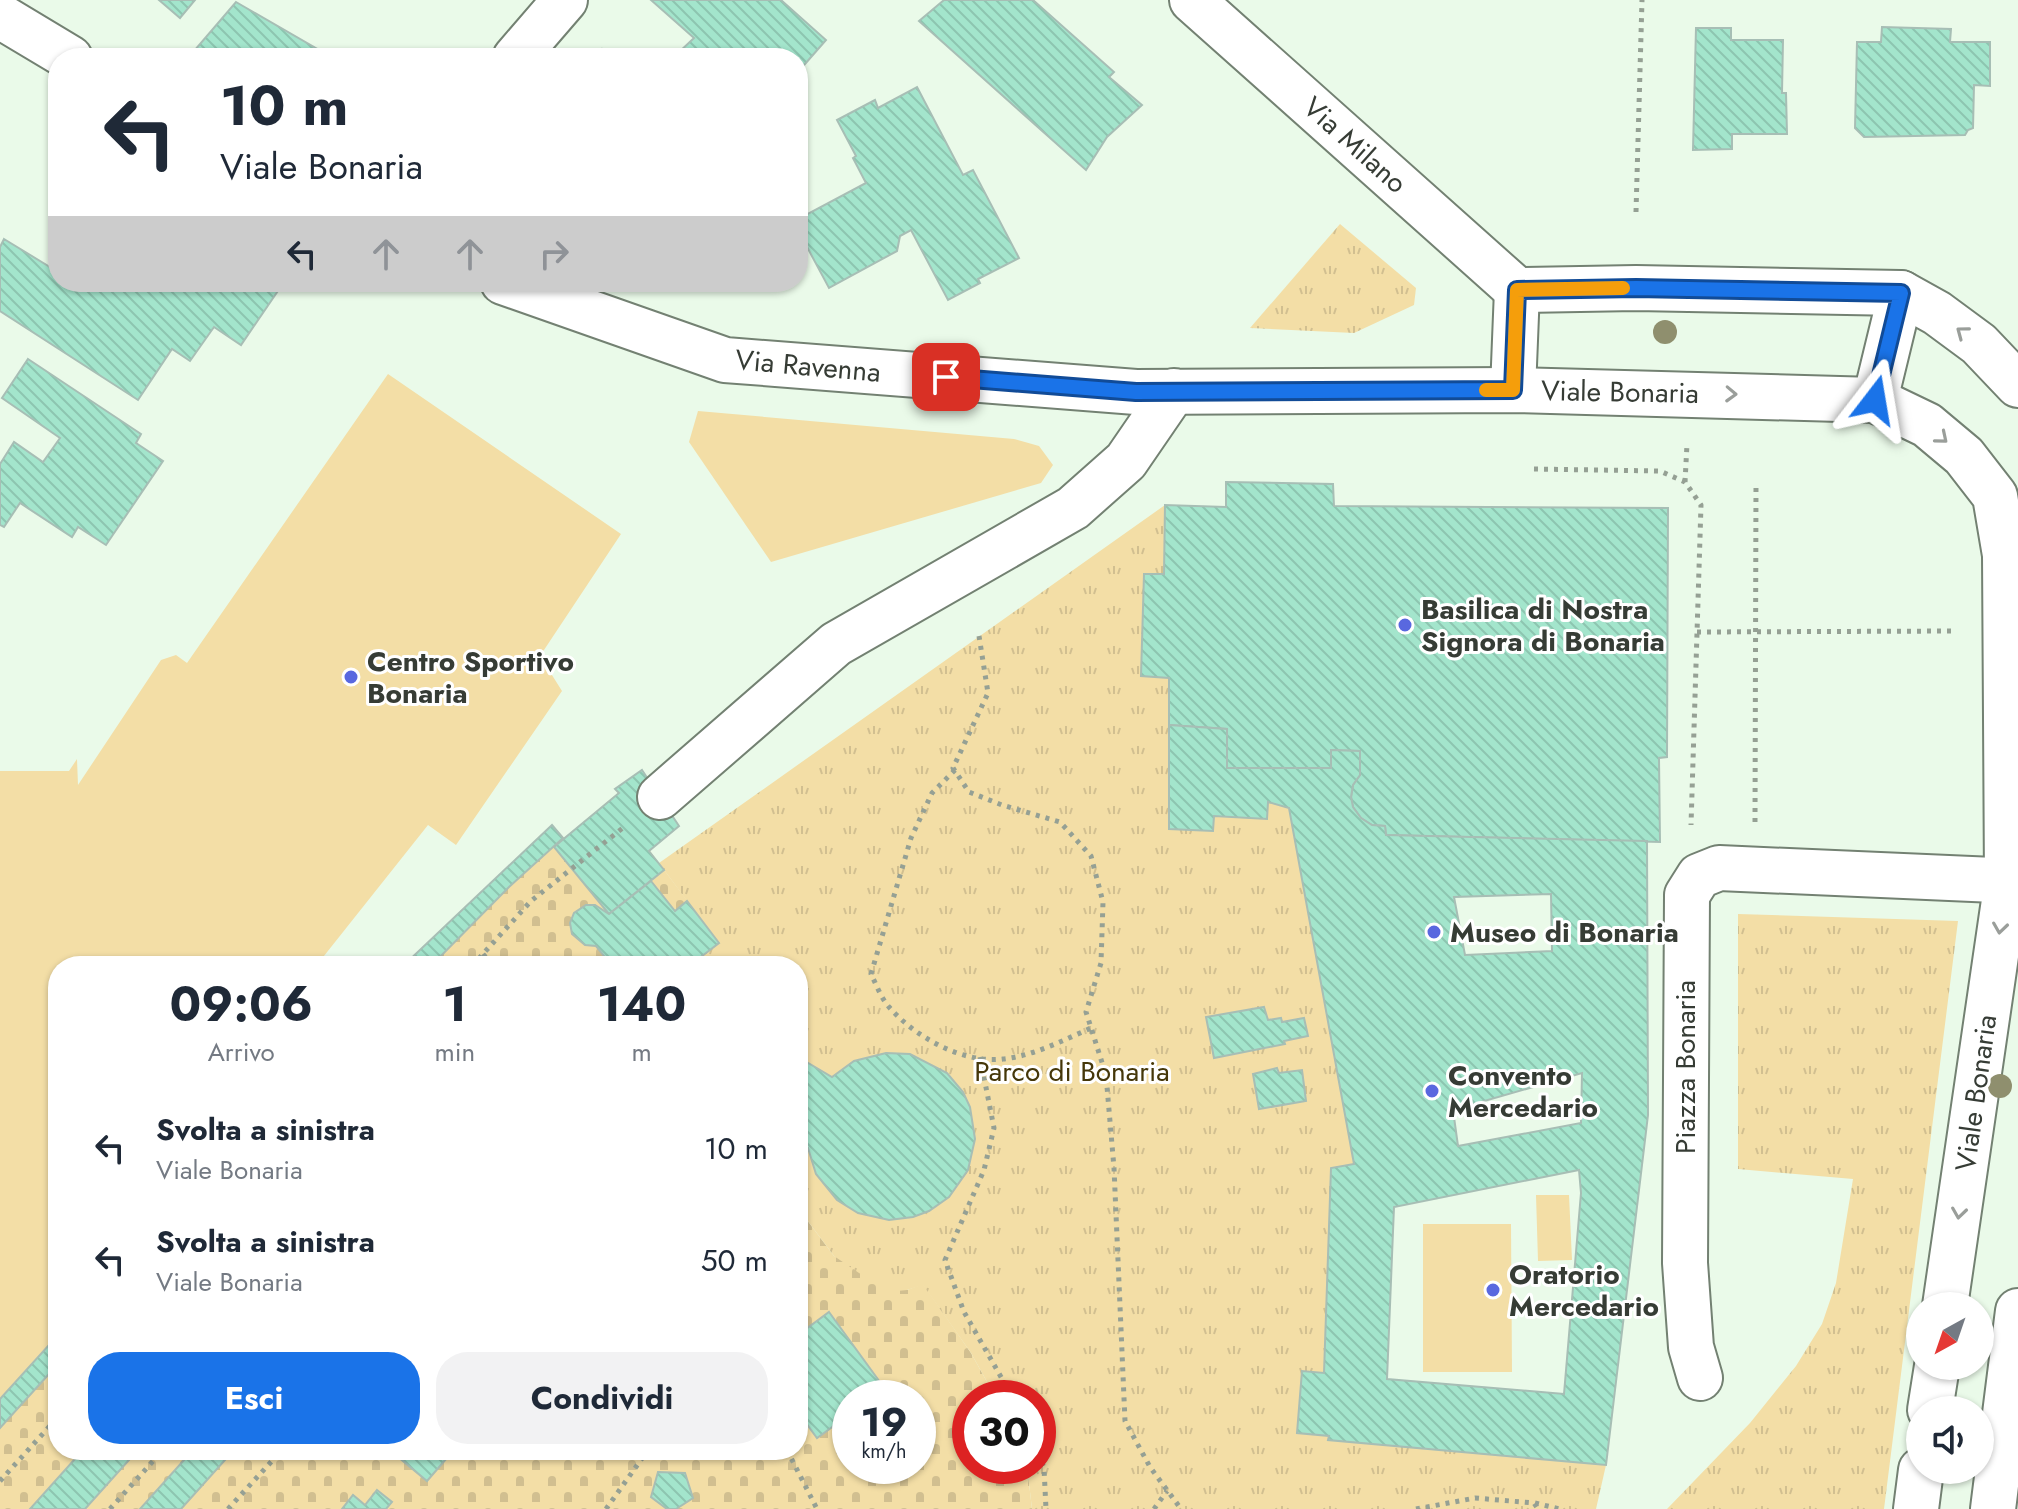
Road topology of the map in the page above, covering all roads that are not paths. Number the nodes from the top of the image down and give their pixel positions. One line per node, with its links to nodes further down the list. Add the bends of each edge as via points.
1 (565, 0): 5 (street)
2 (1192, 0): 6 (street, Via Milano)
3 (0, 16): 4 (street)
4 (53, 48)
5 (524, 48)
6 (1517, 290): 8 (street); 10 (street, Viale Bonaria)
7 (531, 292): 11 (street, Via Ravenna, via 725,360)
8 (1901, 293): 9 (street, one-way to 8, via 1979,344); 12 (street)
9 (2018, 385)
10 (1513, 390): 11 (street, Via Ravenna); 12 (street, Viale Bonaria, one-way to 12)
11 (1174, 391): 13 (street, via 1126,461 1073,508 836,644)
12 (1875, 400): 14 (street, Viale Bonaria, one-way to 14, via 1927,425 1964,456 1995,496 2005,555)
13 (660, 797)
14 (2013, 881): 15 (street, Viale Bonaria, one-way to 15); 17 (street, Piazza Bonaria, via 1719,868 1699,876 1687,895 1685,1263 1691,1347)
15 (1947, 1292)
16 (2018, 1311): 20 (street)
17 (1700, 1378)
18 (1919, 1484): 19 (street)
19 (1916, 1509)
20 (1993, 1509)

